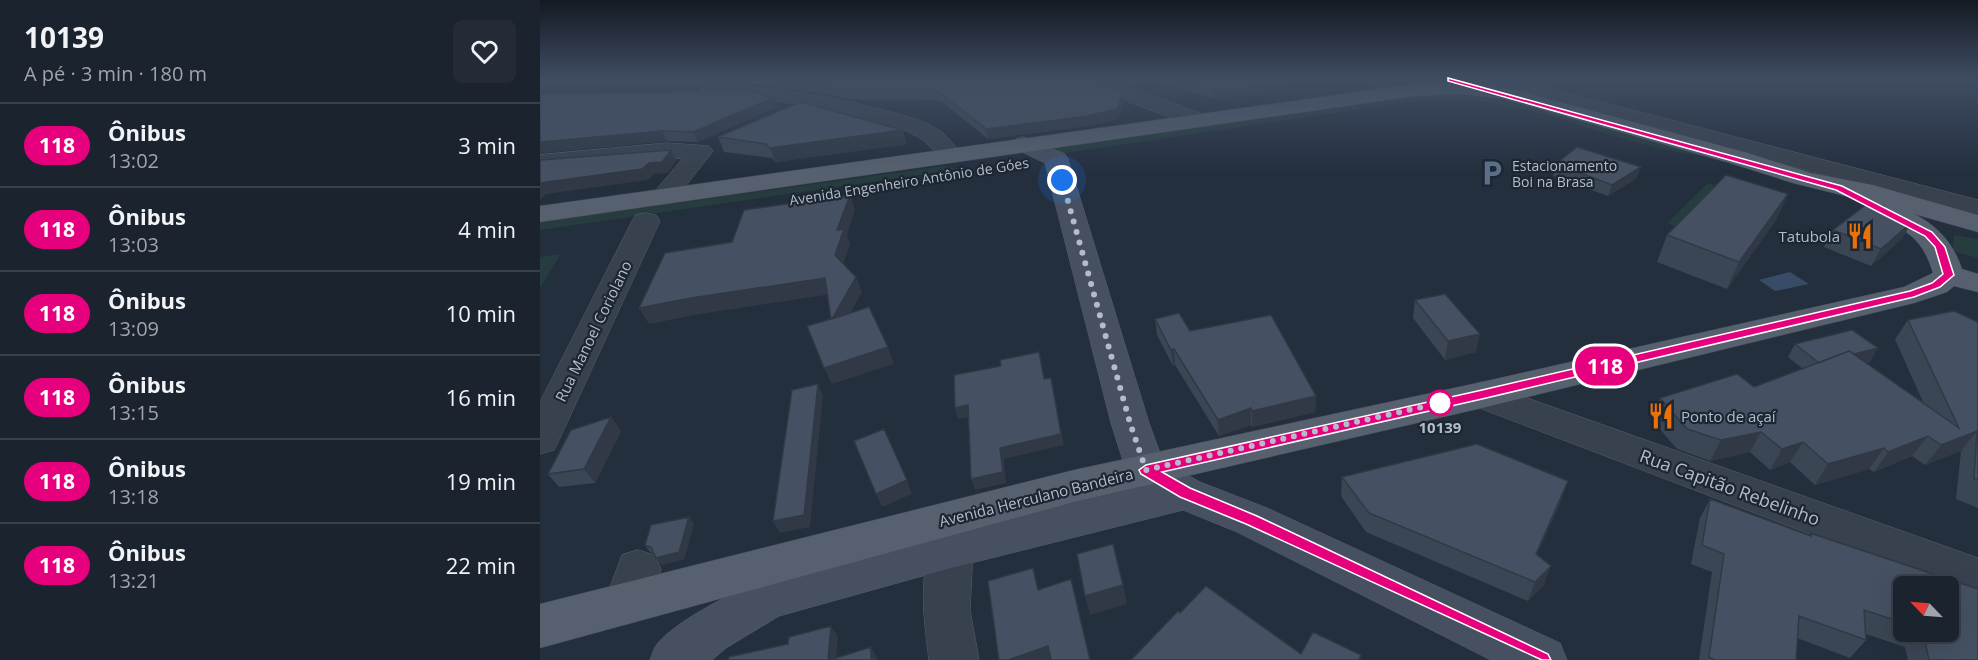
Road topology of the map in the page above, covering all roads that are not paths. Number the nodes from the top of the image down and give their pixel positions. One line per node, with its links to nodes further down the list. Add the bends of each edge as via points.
1 (795, 110): 9 (street)
2 (855, 110): 12 (street, via 924,130 942,143)
3 (1170, 110): 10 (street)
4 (1274, 110): 10 (main road, Avenida Engenheiro Antônio de Góes)
5 (1308, 110): 13 (main road, Avenida Engenheiro Antônio de Góes)
6 (1483, 110): 15 (main road, via 1525,117 1646,150)
7 (1576, 110): 15 (main road)
8 (1591, 110): 18 (street)
9 (783, 115)
10 (1198, 120): 11 (main road, Avenida Engenheiro Antônio de Góes)
11 (1024, 144): 12 (main road, Avenida Engenheiro Antônio de Góes); 13 (main road)
12 (945, 155): 17 (main road, Avenida Engenheiro Antônio de Góes)
13 (1056, 159): 17 (main road, Avenida Engenheiro Antônio de Góes); 26 (main road)
14 (540, 162): 17 (street, Rua Manoel Coriolano, via 710,148)
15 (1802, 178): 16 (main road)
16 (1839, 188): 20 (main road); 22 (main road, Avenida Herculano Bandeira, via 1929,234)
17 (655, 208): 19 (main road, Avenida Engenheiro Antônio de Góes); 21 (main road, Avenida Engenheiro Antônio de Góes); 23 (street, Rua Manoel Coriolano)
18 (1978, 208)
19 (540, 214)
20 (1978, 224)
21 (540, 236)
22 (1964, 279): 24 (main road, Avenida Herculano Bandeira)
23 (554, 385): 25 (street, Rua Manoel Coriolano)
24 (1482, 395): 26 (main road, Avenida Herculano Bandeira); 29 (street, Rua Capitão Rebelinho)
25 (540, 440)
26 (1146, 470): 27 (main road); 30 (main road, Avenida Herculano Bandeira, via 632,586)
27 (1185, 492): 28 (main road, Avenida Herculano Bandeira); 33 (main road, via 1252,520)
28 (951, 549): 31 (main road, Avenida Herculano Bandeira, via 767,599 709,632); 32 (street, via 946,610)
29 (1978, 578)
30 (540, 626)
31 (675, 660)
32 (954, 660)
33 (1542, 660)

